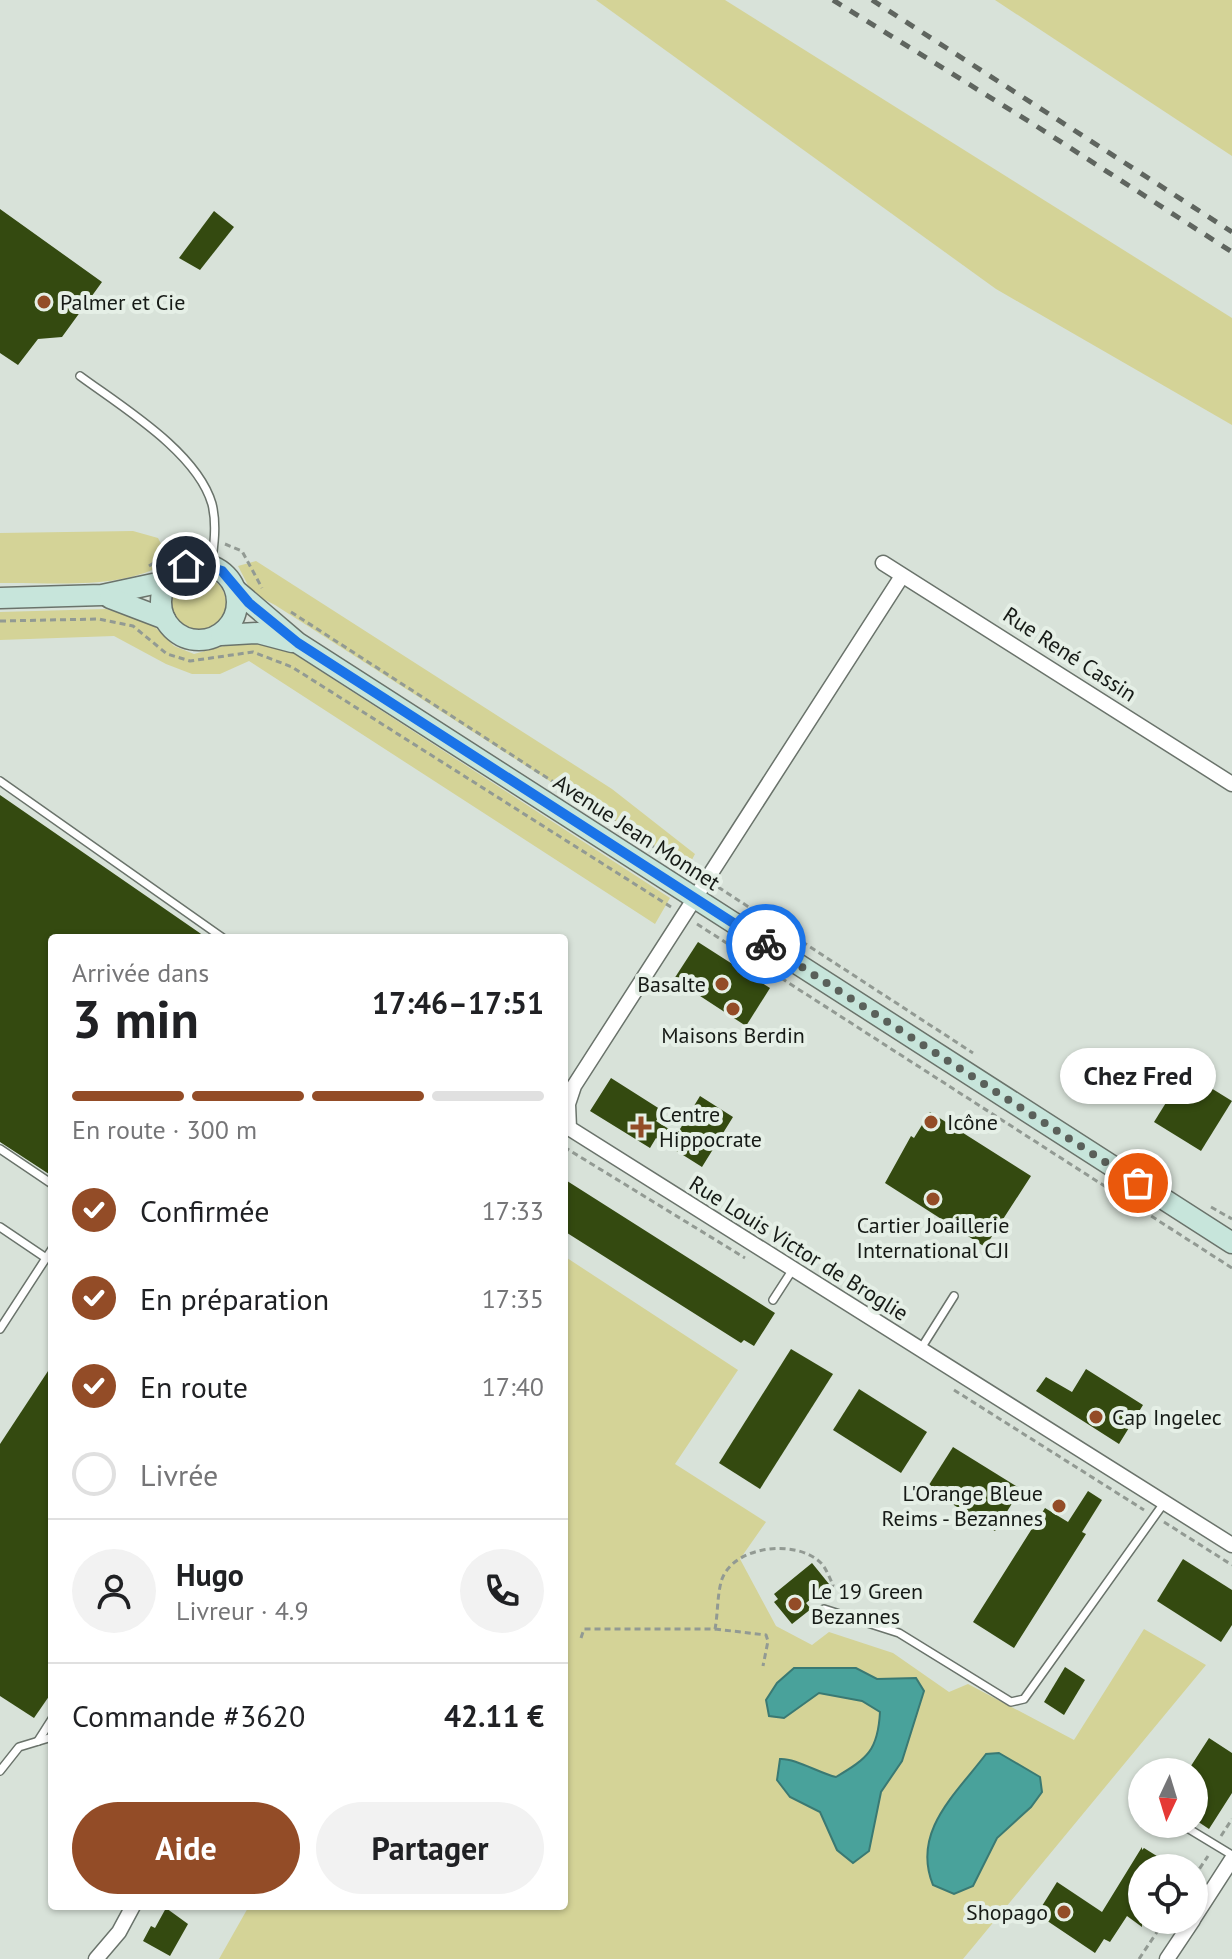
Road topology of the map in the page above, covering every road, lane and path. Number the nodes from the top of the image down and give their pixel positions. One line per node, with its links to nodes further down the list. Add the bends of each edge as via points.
1 (80, 376): 2 (lane, via 147,425 199,476 212,504)
2 (215, 542): 4 (lane); 8 (path, via 242,551); 10 (path, via 191,540 140,572)
3 (883, 563): 5 (street, Rue René Cassin)
4 (211, 566): 6 (street, via 186,566); 7 (street)
5 (902, 576): 19 (street, Rue René Cassin); 20 (street, Rue Louis Victor de Broglie)
6 (167, 581): 10 (street); 12 (street, via 161,607)
7 (237, 591): 15 (street, via 236,615); 17 (street, Avenue Jean Monnet)
8 (265, 594)
9 (0, 598): 10 (street)
10 (135, 598): 12 (street); 14 (path)
11 (286, 609): 20 (path)
12 (165, 619): 15 (street, via 183,638 209,640)
13 (0, 621): 14 (path, via 99,619)
14 (133, 626): 16 (path, via 167,654 190,661)
15 (221, 635): 16 (street, Avenue Jean Monnet)
16 (255, 643): 17 (street, Avenue Jean Monnet); 20 (path)
17 (298, 643): 20 (street, Avenue Jean Monnet)
18 (0, 781): 21 (lane)
19 (1232, 784)
20 (695, 898): 22 (path); 23 (street, Rue Louis Victor de Broglie, via 574,1086); 31 (street, Avenue Jean Monnet); 35 (path)
21 (217, 934)
22 (975, 1055)
23 (568, 1104)
24 (568, 1130): 36 (street, Rue Louis Victor de Broglie)
25 (0, 1149): 27 (lane)
26 (568, 1149): 34 (path)
27 (48, 1181)
28 (1207, 1204): 29 (path)
29 (1232, 1219)
30 (0, 1227): 33 (lane)
31 (1232, 1243)
32 (48, 1255): 33 (lane)
33 (46, 1258): 39 (lane)
34 (745, 1258)
35 (1232, 1268)
36 (793, 1269): 38 (lane); 40 (street, Rue Louis Victor de Broglie)
37 (954, 1296): 40 (lane)
38 (773, 1300)
39 (0, 1329)
40 (920, 1350): 42 (street, Rue Louis Victor de Broglie)
41 (943, 1383): 43 (path)
42 (1164, 1503): 43 (lane); 44 (street, Rue Louis Victor de Broglie)
43 (1154, 1516): 45 (path); 46 (lane, via 1024,1699 1011,1702 899,1633)
44 (1232, 1545)
45 (1232, 1565)
46 (824, 1609): 47 (path, via 833,1585 822,1563 803,1552 766,1548 737,1560 723,1578)
47 (715, 1629): 48 (path, via 584,1629); 49 (path, via 766,1635)
48 (581, 1638)
49 (763, 1666)
50 (48, 1725): 52 (lane)
51 (48, 1739): 52 (lane)
52 (37, 1743): 53 (lane, via 19,1747)
53 (0, 1771)
54 (1203, 1838): 55 (lane)
55 (1232, 1857): 56 (street)
56 (1208, 1895)
57 (131, 1910): 60 (street)
58 (1156, 1934): 61 (path)
59 (1183, 1934): 62 (street)
60 (96, 1959)
61 (1139, 1959)
62 (1167, 1959)

